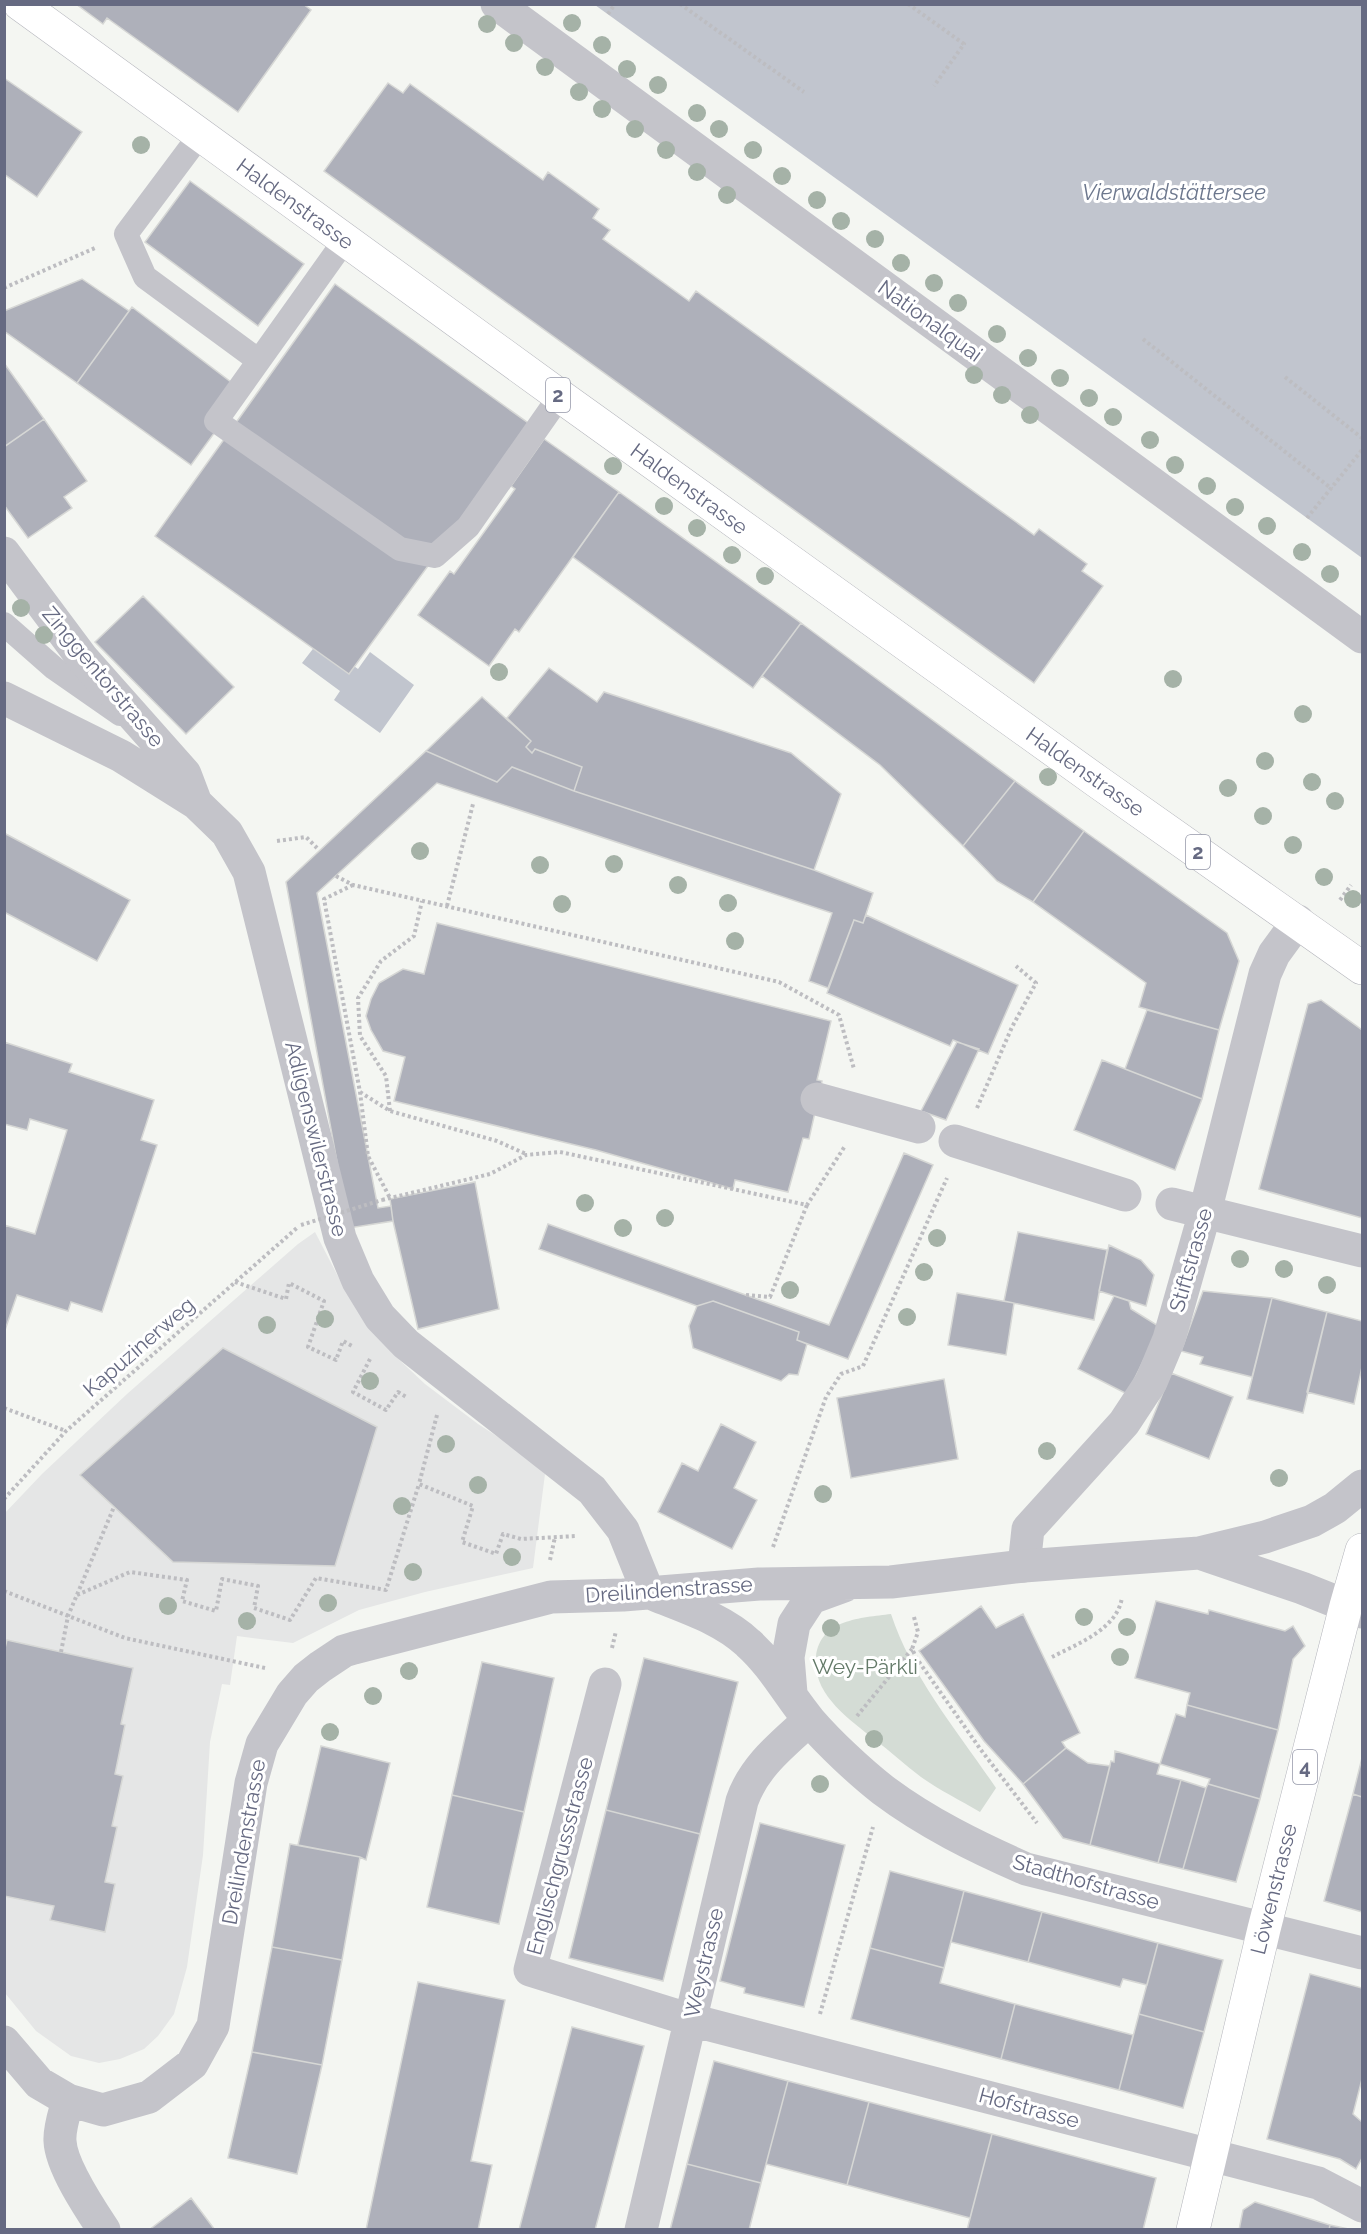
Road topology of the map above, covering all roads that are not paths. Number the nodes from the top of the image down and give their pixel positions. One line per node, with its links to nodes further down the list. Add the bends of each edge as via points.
1 (20, 4): 3 (main road, Haldenstrasse / 2)
2 (497, 4): 9 (street, Nationalquai)
3 (201, 135): 4 (main road, Haldenstrasse / 2); 5 (lane, via 126,234 145,277)
4 (345, 240): 5 (lane); 6 (main road, Haldenstrasse / 2)
5 (258, 360): 6 (lane, via 216,421 400,549 435,556 468,527)
6 (560, 396): 13 (main road, Haldenstrasse / 2)
7 (4, 553): 11 (street, Zinggentorstrasse, via 83,659)
8 (4, 624): 11 (lane, via 54,668)
9 (1362, 637)
10 (4, 698): 12 (street, Adligenswilerstrasse, via 121,756)
11 (154, 738): 12 (street, Zinggentorstrasse, via 185,774)
12 (196, 803): 27 (street, Adligenswilerstrasse, via 227,833 249,872 340,1238 358,1281 380,1317 406,1344 591,1490 623,1530)
13 (1298, 921): 14 (main road, Haldenstrasse / 2); 20 (street, Stiftstrasse, via 1265,974)
14 (1362, 968)
15 (817, 1099): 16 (street)
16 (919, 1127)
17 (959, 1143): 18 (street)
18 (1125, 1195)
19 (1172, 1204): 20 (street)
20 (1204, 1212): 21 (street); 25 (street, Stiftstrasse, via 1169,1339 1151,1382 1124,1423 1028,1528)
21 (1362, 1251)
22 (1362, 1486): 24 (street, Dreilindenstrasse, via 1312,1521)
23 (1362, 1550): 28 (main road, Löwenstrasse / 4)
24 (1199, 1553): 25 (street, Dreilindenstrasse); 28 (street, Dreilindenstrasse)
25 (1024, 1566): 26 (street, Dreilindenstrasse, via 891,1582)
26 (855, 1582): 27 (street, Dreilindenstrasse); 30 (street, Dreilindenstrasse, via 811,1598 794,1624 788,1657)
27 (636, 1593): 30 (street, Stadthofstrasse, via 719,1622 748,1643); 36 (street, Dreilindenstrasse, via 551,1597 344,1651 306,1678 262,1744 250,1783 213,2026 192,2064 149,2097 103,2110)
28 (1354, 1609): 32 (main road, Löwenstrasse / 4)
29 (605, 1684): 34 (street, Englischgrussstrasse, via 530,1970)
30 (791, 1693): 31 (street, Stadthofstrasse)
31 (809, 1720): 32 (street, Stadthofstrasse, via 882,1789 978,1848 1026,1869); 34 (street, Weystrasse, via 766,1760 747,1788)
32 (1264, 1929): 33 (street, Stadthofstrasse); 37 (main road, Löwenstrasse / 4)
33 (1362, 1953)
34 (691, 2020): 37 (street, Hofstrasse); 40 (street, Weystrasse)
35 (4, 2042): 36 (street, Dreilindenstrasse, via 39,2083)
36 (68, 2100): 39 (street, via 60,2142 66,2164)
37 (1210, 2155): 38 (street, Hofstrasse, via 1318,2183); 41 (main road, Löwenstrasse / 4)
38 (1362, 2206)
39 (104, 2229)
40 (641, 2229)
41 (1193, 2229)

